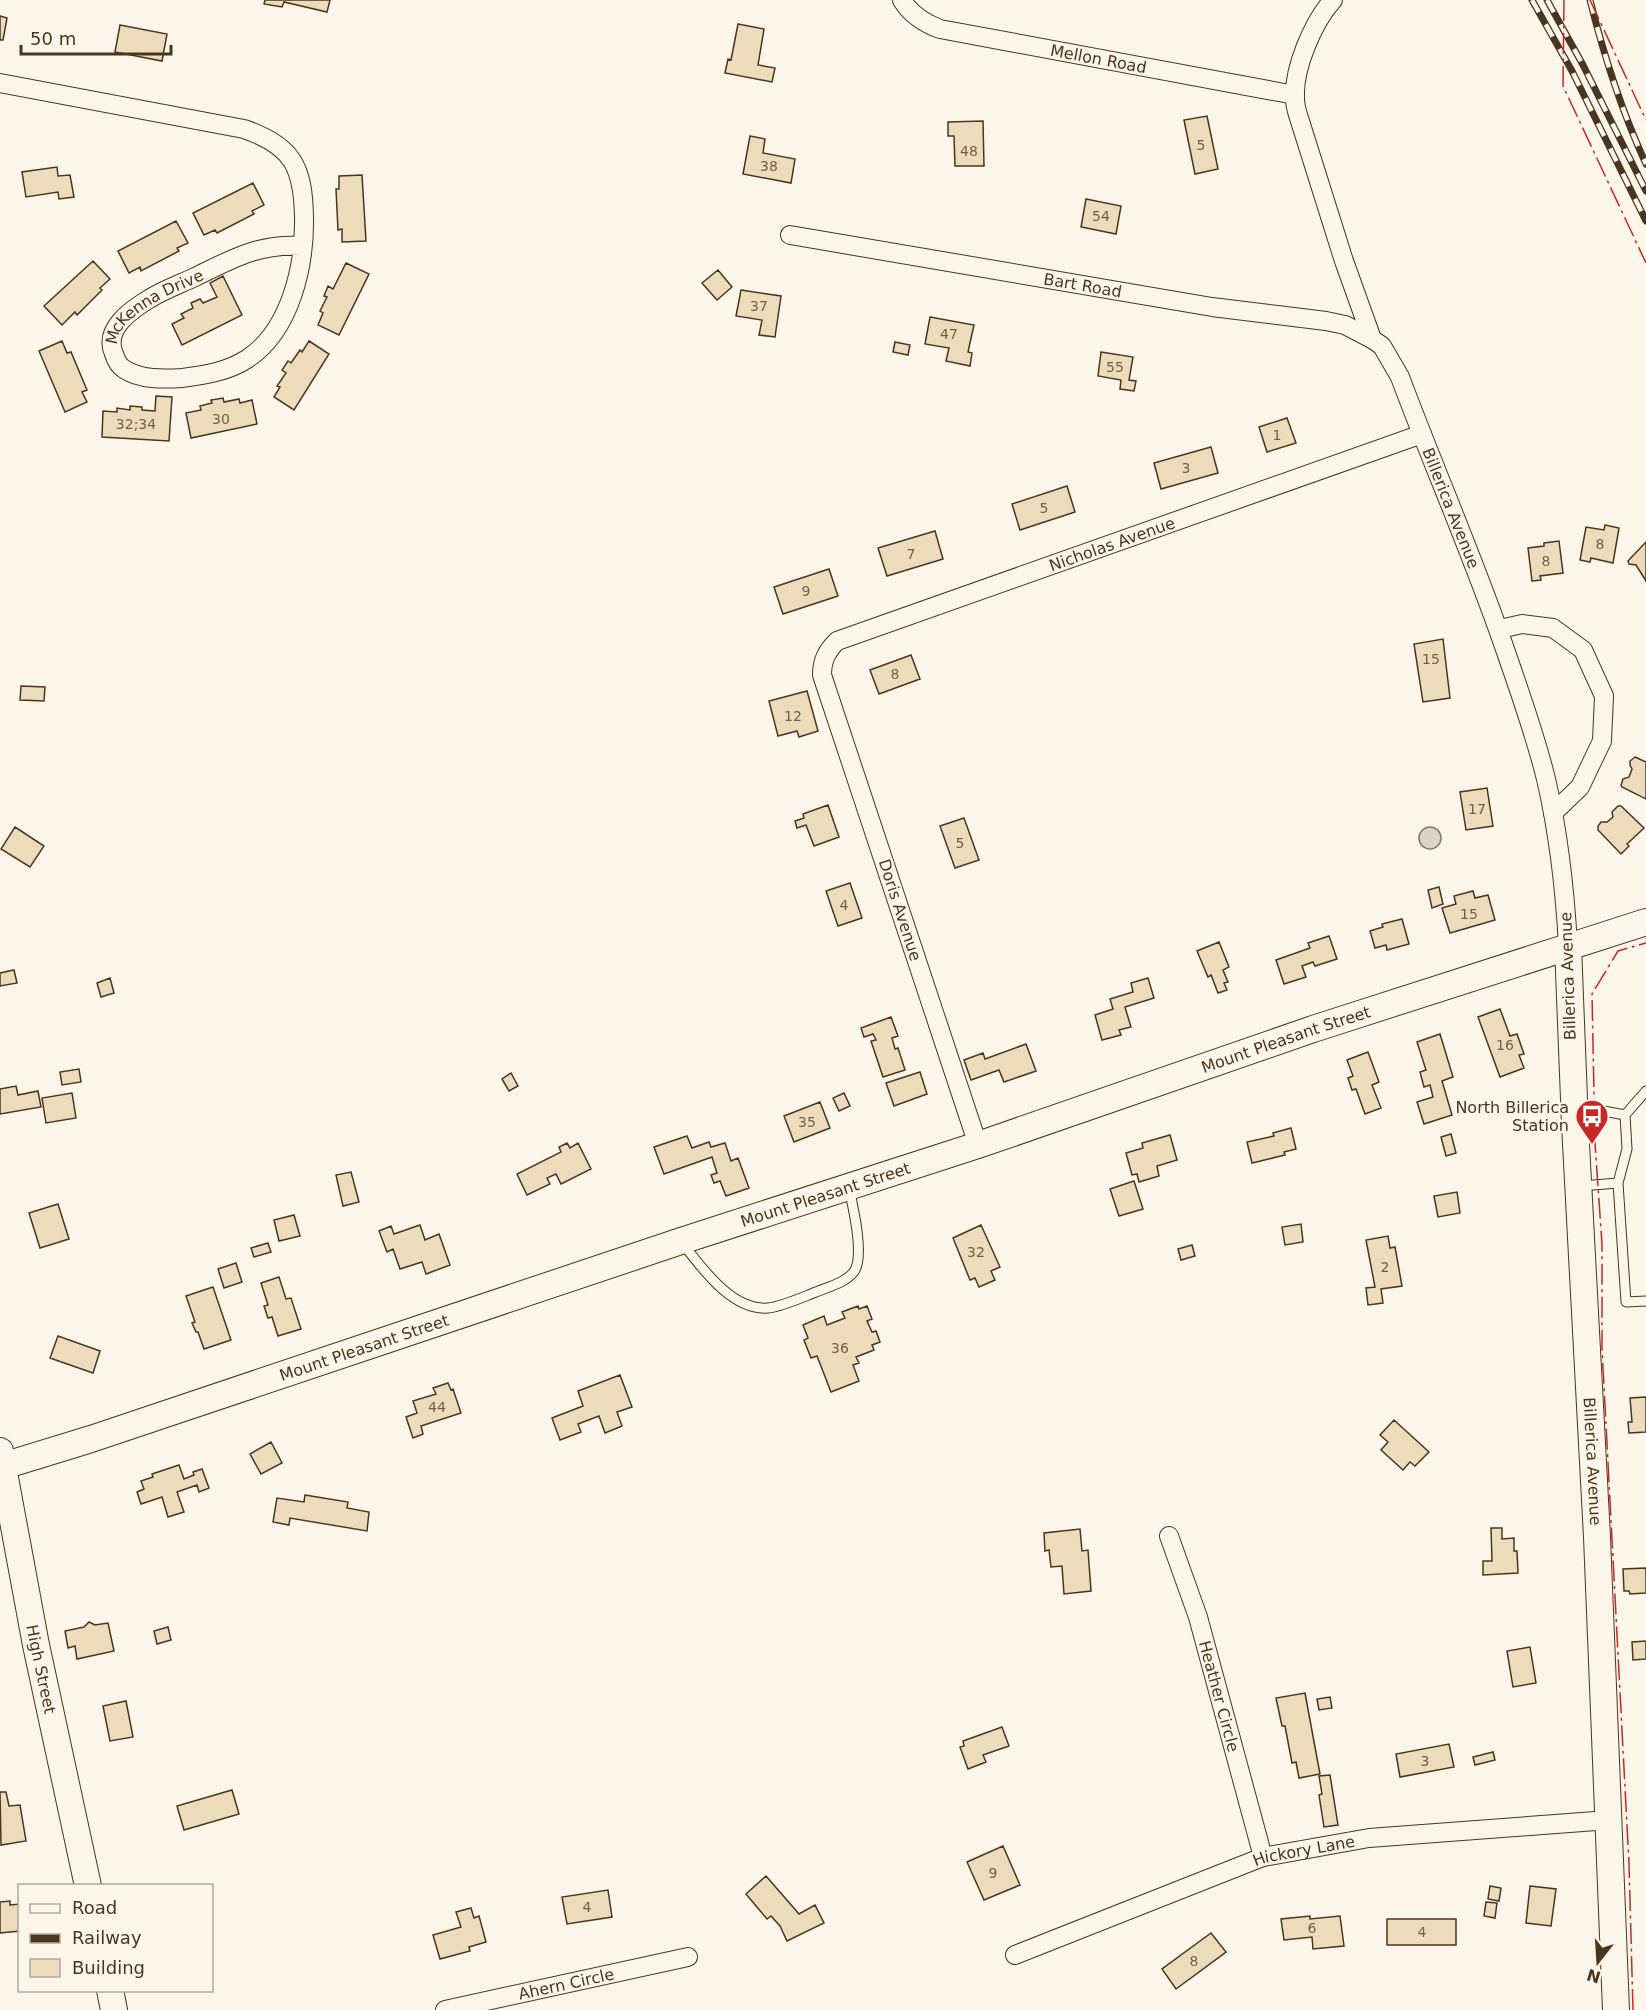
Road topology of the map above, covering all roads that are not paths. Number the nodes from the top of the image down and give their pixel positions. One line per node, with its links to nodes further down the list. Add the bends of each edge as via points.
1 (1333, 0): 4 (street, Billerica Avenue, via 1308,44)
2 (905, 5): 4 (street, Mellon Road, via 929,25 940,28)
3 (0, 83): 6 (street, McKenna Drive, via 244,129 276,142 296,166 302,185)
4 (1295, 95): 7 (street, Billerica Avenue, via 1302,129)
5 (790, 236): 7 (street, Bart Road, via 1212,307 1326,321 1345,325)
6 (302, 246): 6 (street, McKenna Drive, via 288,308 269,339 246,360 218,372 156,378 130,373 115,358 111,349 116,328 124,317 152,297 256,249)
7 (1372, 339): 8 (street, Billerica Avenue, via 1392,360)
8 (1422, 435): 9 (street, Billerica Avenue); 10 (street, Nicholas Avenue, via 837,641 825,657)
9 (1500, 629): 11 (street, Billerica Avenue, via 1533,732); 11 (street, via 1522,624 1553,628 1583,650 1604,696 1602,741 1580,787)
10 (822, 675): 17 (street, Doris Avenue)
11 (1553, 813): 13 (street, Billerica Avenue, via 1563,873)
12 (1646, 922): 13 (main road, Mount Pleasant Street)
13 (1568, 946): 15 (main road, Billerica Avenue); 17 (main road, Mount Pleasant Street)
14 (1646, 1091): 16 (lane)
15 (1574, 1105): 16 (lane); 20 (main road, Billerica Avenue)
16 (1624, 1115): 18 (lane, via 1627,1149)
17 (978, 1145): 19 (main road, Mount Pleasant Street)
18 (1618, 1184): 20 (lane); 22 (lane, via 1626,1302)
19 (849, 1186): 21 (main road, Mount Pleasant Street); 21 (lane, via 857,1245 855,1270 845,1280 808,1295 768,1308 739,1300 708,1276)
20 (1578, 1186): 25 (main road, Billerica Avenue)
21 (681, 1241): 23 (main road, Mount Pleasant Street, via 92,1439)
22 (1646, 1301)
23 (1, 1459): 27 (main road, High Street)
24 (1170, 1536): 26 (street, Heather Circle, via 1198,1617)
25 (1609, 1820): 26 (street, Hickory Lane, via 1369,1838); 33 (main road, Billerica Avenue)
26 (1263, 1857): 28 (street, Hickory Lane)
27 (88, 1884)
28 (1015, 1955)
29 (688, 1957): 32 (street, Ahern Circle)
30 (110, 1992): 31 (main road)
31 (114, 2010)
32 (445, 2010)
33 (1616, 2010)

